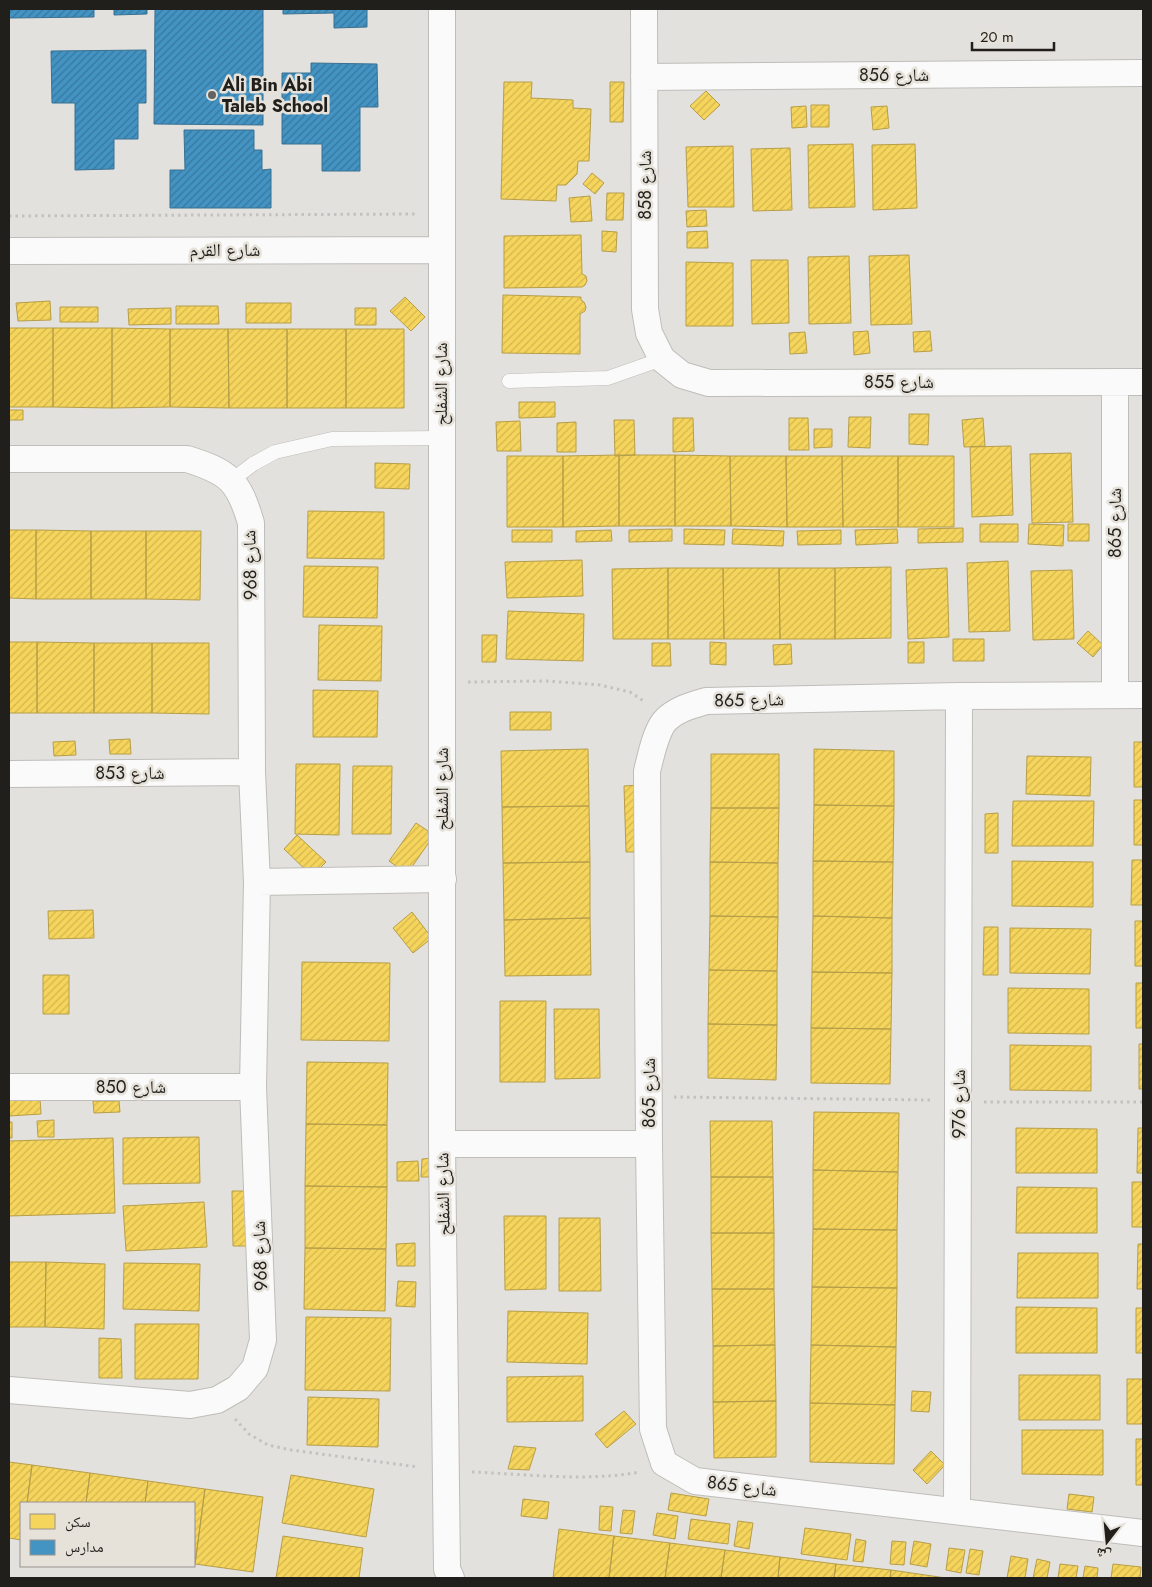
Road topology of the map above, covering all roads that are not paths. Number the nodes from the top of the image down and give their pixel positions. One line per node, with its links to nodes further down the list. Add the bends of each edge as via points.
1 (442, 9): 5 (street, شارع الشفلح)
2 (644, 9): 4 (street, شارع 858)
3 (1143, 73): 4 (street, شارع 856)
4 (644, 77): 7 (street, شارع 858, via 645,309 649,333)
5 (442, 250): 6 (street, شارع القرم); 11 (street, شارع الشفلح)
6 (9, 251)
7 (662, 359): 8 (lane, via 608,378); 9 (street, شارع 855, via 682,375 710,383)
8 (509, 380)
9 (1115, 382): 10 (street, شارع 855); 14 (street, شارع 865)
10 (1143, 382)
11 (441, 438): 13 (lane, via 332,439 276,452); 19 (street, شارع الشفلح)
12 (9, 459): 13 (street, شارع 968, via 187,459 212,467)
13 (232, 480): 17 (street, شارع 968, via 244,499 251,524)
14 (1115, 695): 15 (street, شارع 865); 16 (street, شارع 865)
15 (1143, 695)
16 (959, 696): 24 (street, شارع 865, via 706,700 684,708 664,722 647,770); 26 (street, شارع 976)
17 (252, 772): 18 (street, شارع 853); 20 (street, شارع 968)
18 (9, 774)
19 (442, 879): 20 (street); 23 (street, شارع الشفلح)
20 (256, 882): 22 (street, شارع 968)
21 (9, 1087): 22 (street, شارع 850)
22 (253, 1087): 25 (street, شارع 968, via 263,1340 255,1368 238,1388 217,1400 190,1405)
23 (442, 1144): 24 (street, شارع 865); 28 (street, شارع الشفلح)
24 (649, 1144): 26 (street, شارع 865, via 653,1429 664,1463 695,1480)
25 (9, 1390)
26 (957, 1511): 27 (street, شارع 865)
27 (1143, 1533)
28 (446, 1575)

